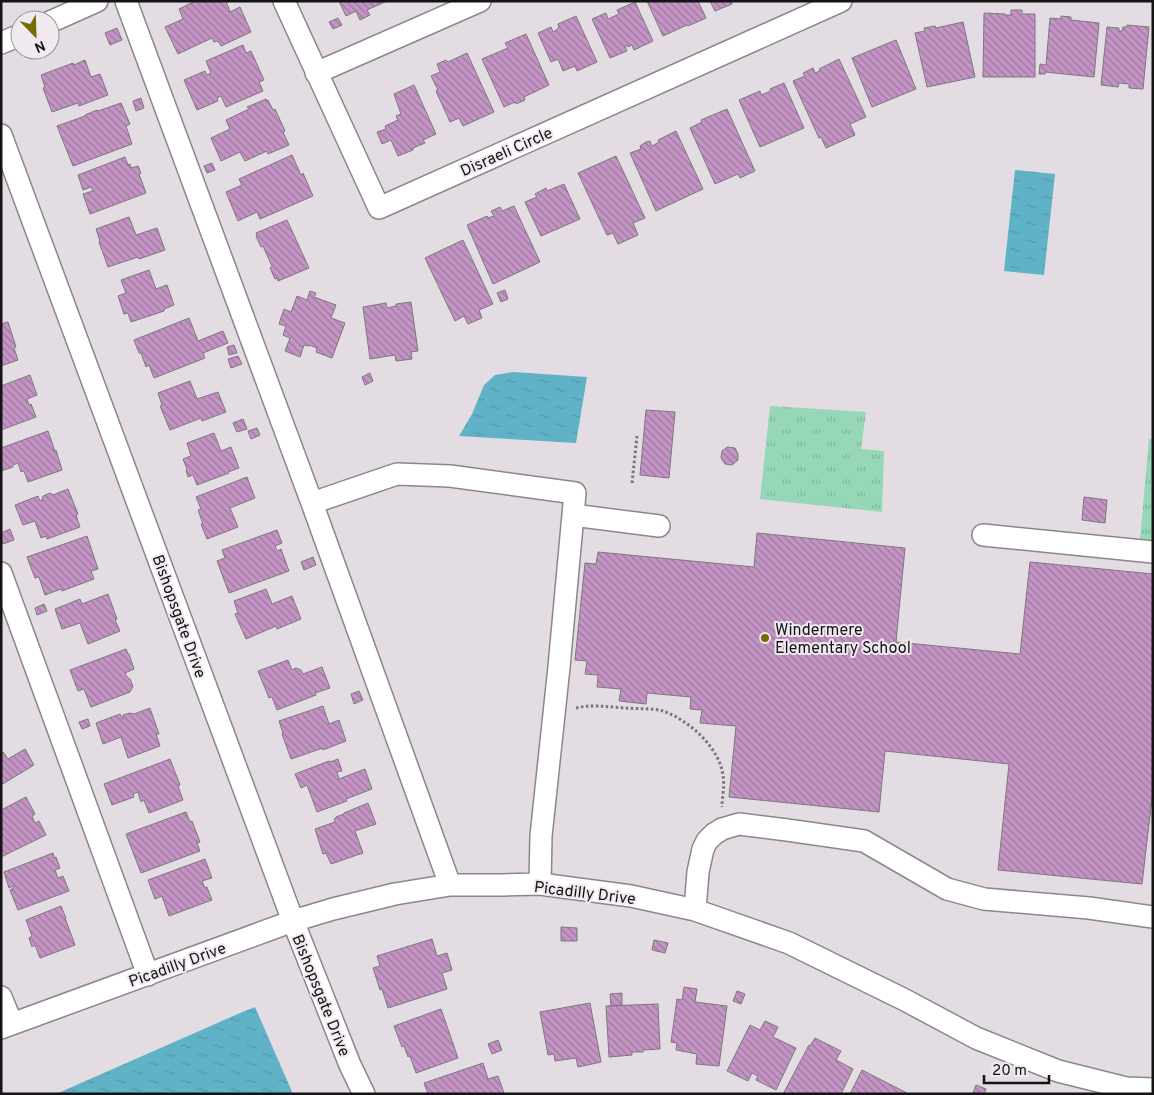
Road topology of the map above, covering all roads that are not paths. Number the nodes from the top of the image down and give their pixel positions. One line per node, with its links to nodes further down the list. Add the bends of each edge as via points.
1 (96, 1): 6 (street)
2 (126, 1): 9 (street)
3 (284, 1): 7 (street, Disraeli Circle)
4 (480, 1): 7 (street)
5 (841, 1): 7 (street, Disraeli Circle, via 379,208)
6 (60, 17)
7 (316, 73)
8 (1, 136): 19 (street, Bishopsgate Drive)
9 (312, 503): 10 (street, via 398,474 450,476 575,493); 16 (street)
10 (573, 515): 11 (street); 15 (street, via 541,836)
11 (659, 526)
12 (982, 535): 13 (street)
13 (1153, 552)
14 (1, 573): 20 (street)
15 (540, 884): 16 (street, Picadilly Drive); 17 (street, Picadilly Drive, via 631,896)
16 (450, 885): 19 (street, Picadilly Drive, via 395,894)
17 (695, 910): 18 (street, via 698,872 707,841 722,829 739,824 864,841 947,889 970,896); 23 (street, Picadilly Drive, via 789,943 976,1038 1058,1071 1126,1088)
18 (1153, 917)
19 (293, 922): 20 (street, Picadilly Drive); 24 (street, Bishopsgate Drive)
20 (148, 975): 22 (street, Picadilly Drive)
21 (1, 997): 22 (street)
22 (6, 1026)
23 (1153, 1089)
24 (364, 1094)

